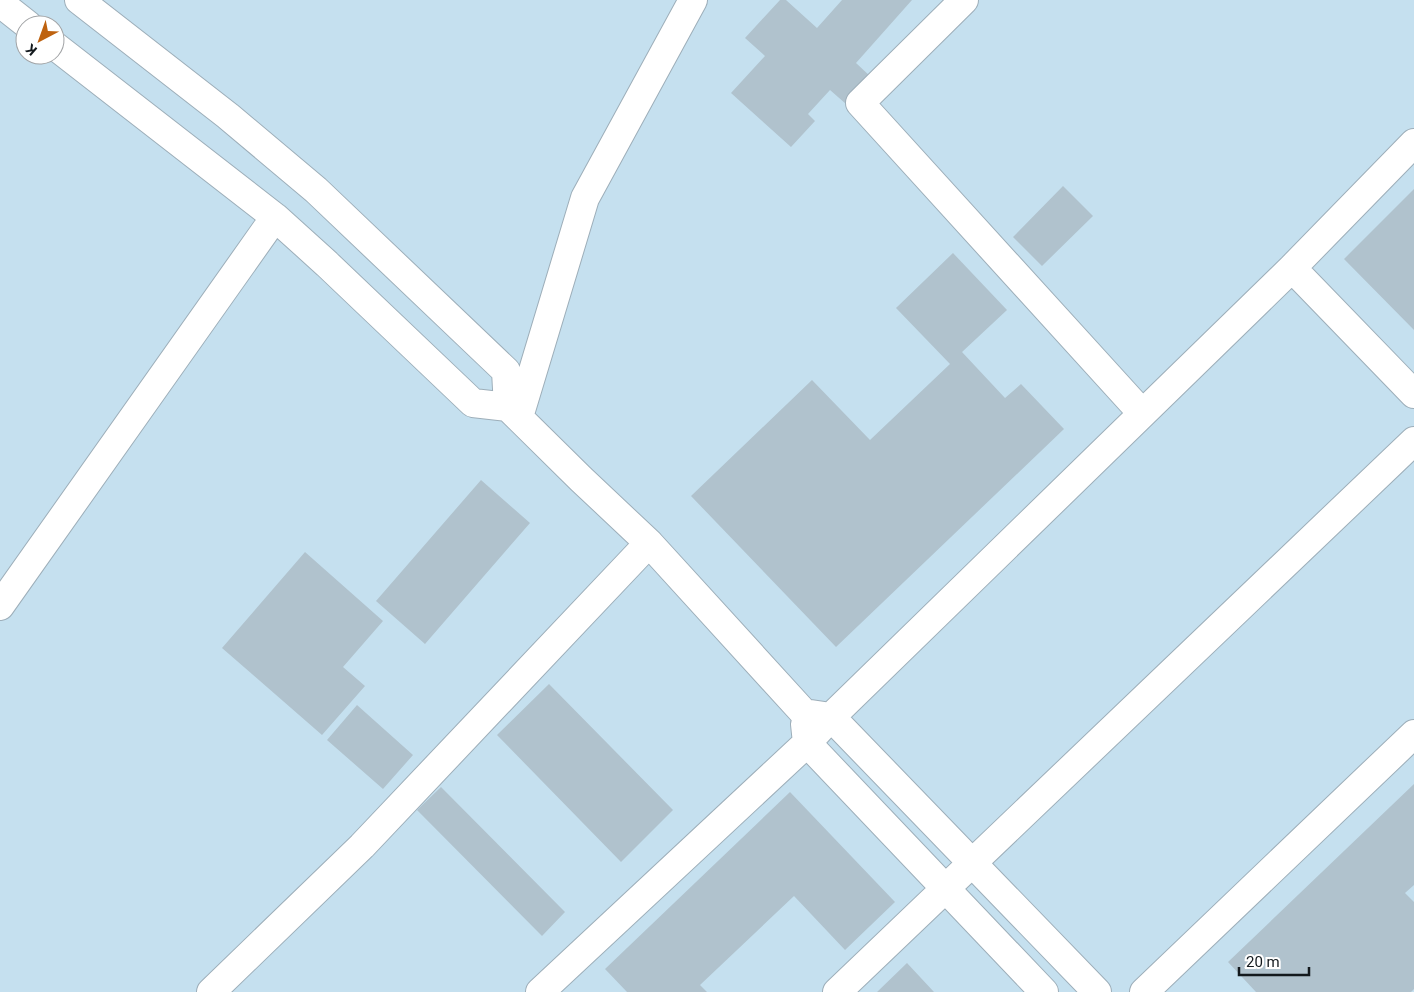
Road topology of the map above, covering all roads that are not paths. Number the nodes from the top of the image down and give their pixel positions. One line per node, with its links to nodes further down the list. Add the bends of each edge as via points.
1 (79, 0): 11 (street, via 228,116 316,190 506,371)
2 (693, 0): 11 (street, via 585,198)
3 (964, 0): 12 (street, via 860,103)
4 (0, 4): 5 (street)
5 (15, 15)
6 (65, 54): 8 (street)
7 (1414, 143): 9 (street)
8 (275, 217): 11 (street, via 473,402); 15 (street)
9 (1292, 268): 10 (street); 12 (street)
10 (1414, 394)
11 (513, 412): 14 (street)
12 (1142, 413): 16 (street)
13 (1414, 441): 19 (street)
14 (649, 543): 16 (street); 21 (street, via 362,846)
15 (0, 606)
16 (818, 715): 18 (street); 19 (street)
17 (1414, 734): 26 (street)
18 (806, 743): 20 (street); 22 (street)
19 (972, 863): 20 (street); 25 (street)
20 (946, 889): 23 (street); 24 (street)
21 (211, 992)
22 (540, 992)
23 (837, 992)
24 (1044, 992)
25 (1096, 992)
26 (1144, 992)

